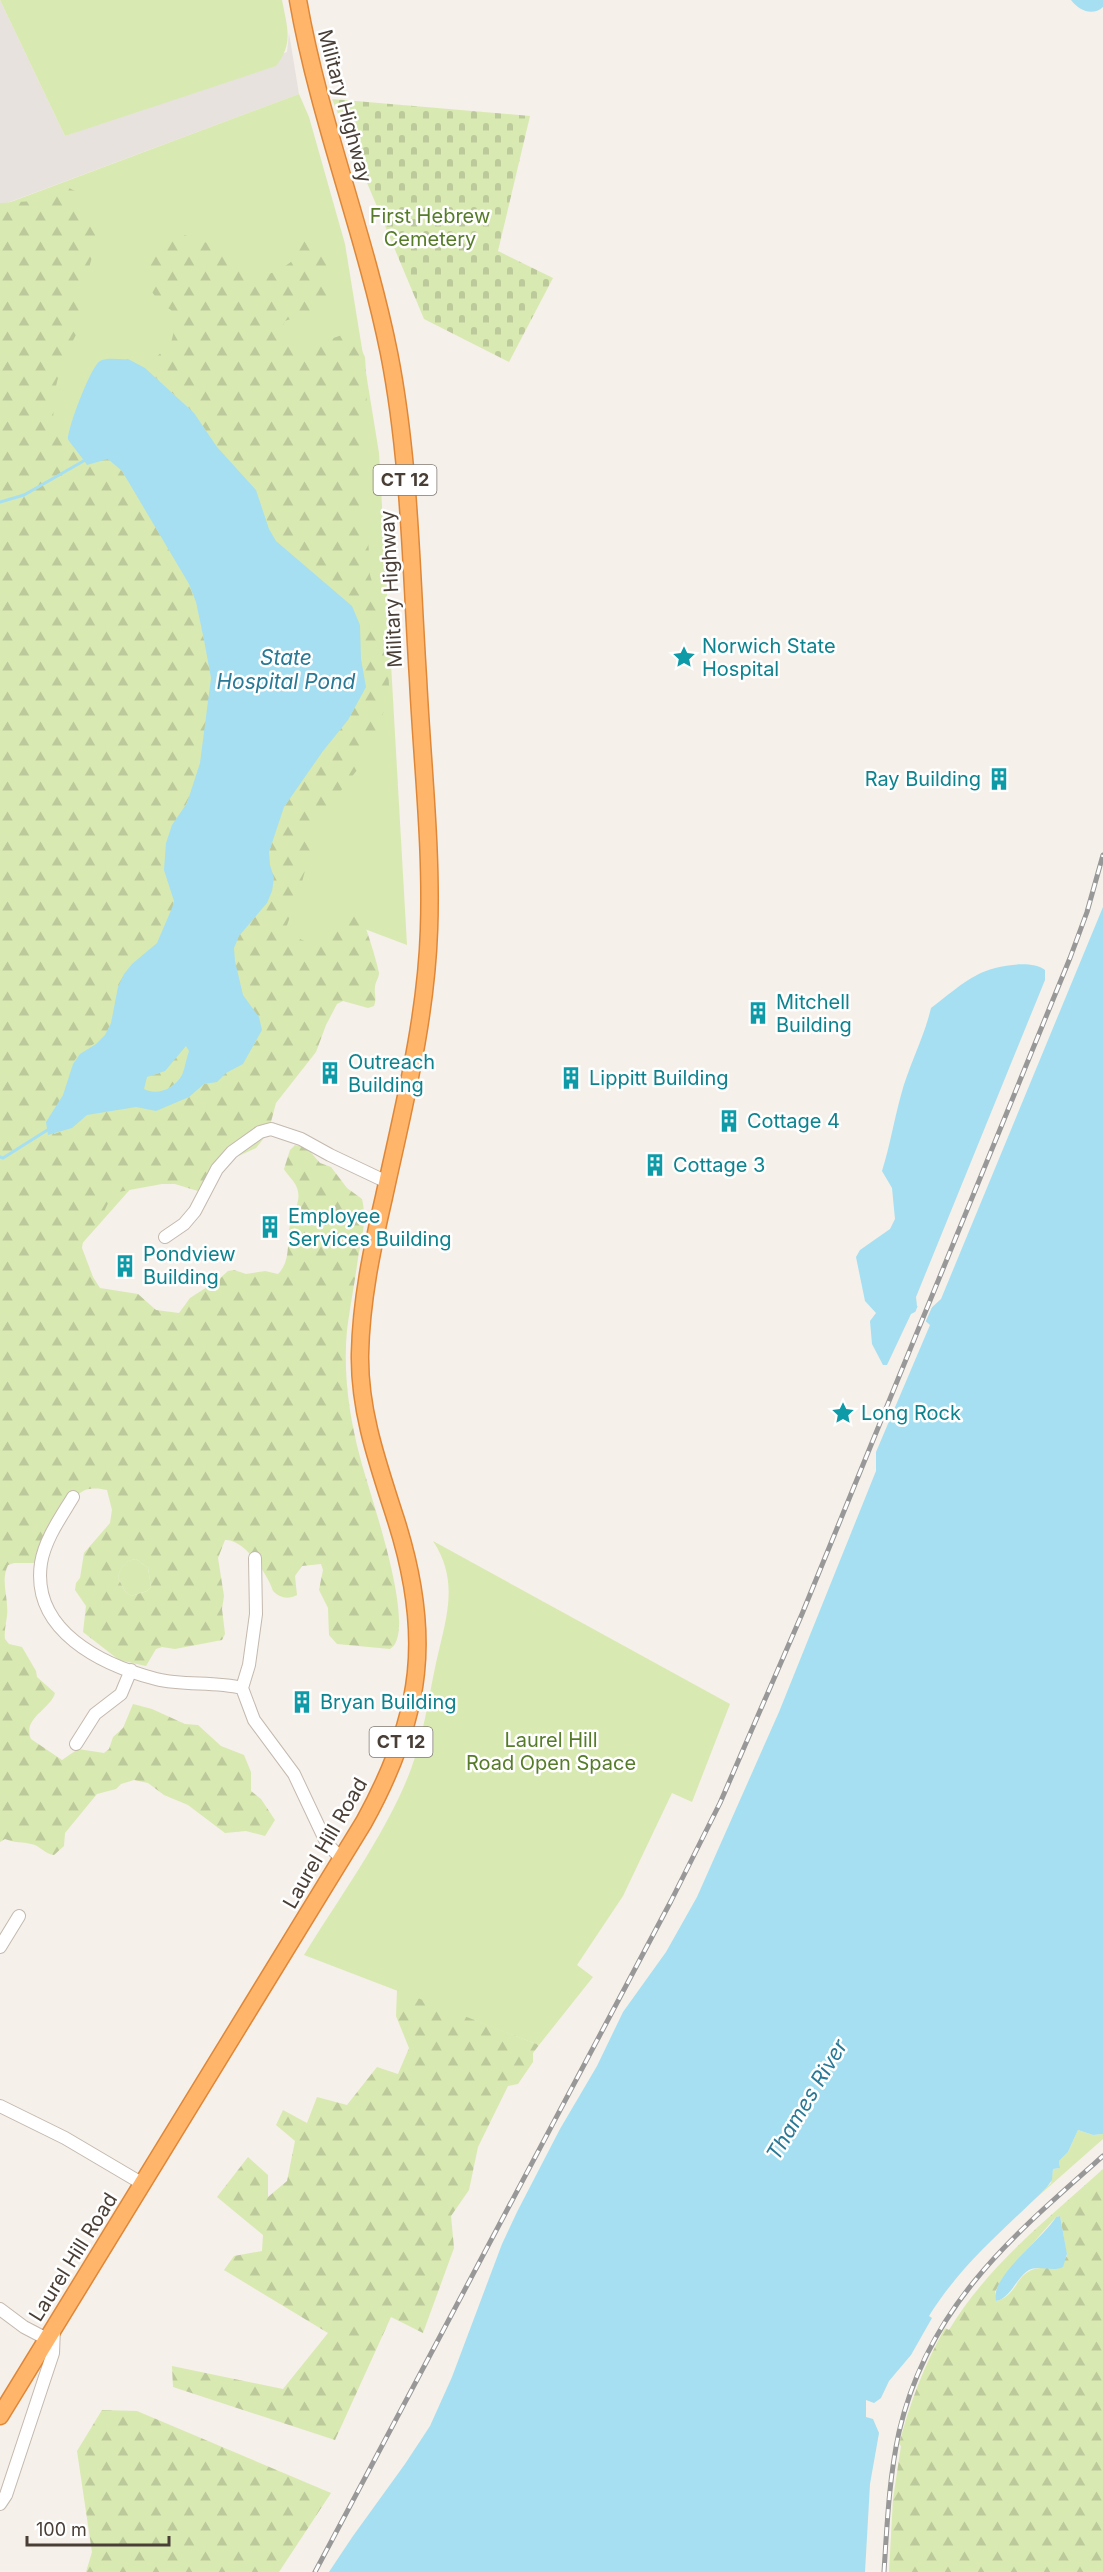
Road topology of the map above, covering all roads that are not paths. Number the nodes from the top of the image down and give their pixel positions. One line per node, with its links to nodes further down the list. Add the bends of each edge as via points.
1 (298, 0): 2 (highway, Military Highway / CT 12, via 318,94 380,316 398,412 428,860)
2 (426, 972): 3 (highway, Laurel Hill Road / CT 12, via 413,1061)
3 (387, 1182): 4 (street, via 271,1128 232,1152 217,1169 195,1211); 10 (highway, Laurel Hill Road / CT 12, via 365,1290 360,1374 368,1428 413,1583 418,1622 417,1664 409,1715 397,1754)
4 (165, 1237)
5 (73, 1497): 7 (street, via 54,1528 41,1563 50,1614 74,1642)
6 (255, 1558): 8 (street, via 256,1614)
7 (131, 1670): 8 (street, via 155,1679 223,1683); 9 (street, via 121,1694 95,1714)
8 (242, 1688): 10 (street, via 254,1720 294,1774 327,1844)
9 (76, 1744)
10 (342, 1859): 14 (highway, Laurel Hill Road / CT 12)
11 (19, 1916): 12 (street)
12 (0, 1947)
13 (0, 2106): 14 (street)
14 (143, 2184): 16 (highway, Laurel Hill Road / CT 12)
15 (0, 2309): 16 (street, via 24,2327)
16 (51, 2334): 17 (highway, Laurel Hill Road / CT 12); 18 (street, via 53,2353)
17 (0, 2416)
18 (0, 2504)

